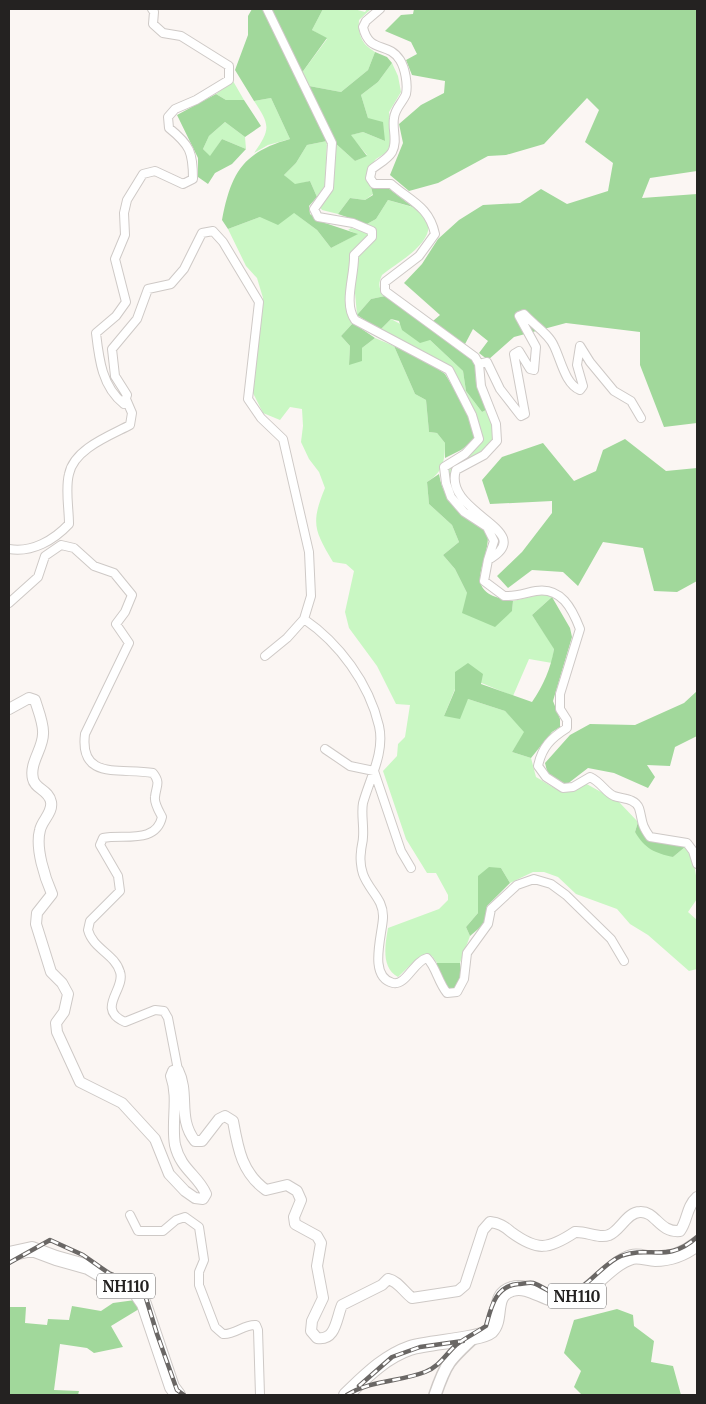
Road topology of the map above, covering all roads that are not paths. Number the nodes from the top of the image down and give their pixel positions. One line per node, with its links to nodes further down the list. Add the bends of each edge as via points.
1 (152, 9): 5 (street, via 153,24 162,33 182,36 230,66 229,80 175,109 168,117 169,128 187,142 193,159 193,179 183,184 155,171 143,174 127,200 125,235 115,259 126,302 116,316 96,333 98,356 107,383 116,398 124,404)
2 (267, 9): 8 (street, via 332,143 329,188 314,209 318,217 372,231 372,238 354,256 350,314 355,320 448,370 472,416 479,439 465,454 444,467 451,497 464,512 487,527 494,541)
3 (380, 9): 4 (street, via 363,26 365,36 370,43 393,52 401,61 406,86 394,118 396,145 391,154 372,169 370,178 374,184 391,184 416,201 426,212 435,234 419,256 385,282 384,291 475,357)
4 (479, 364): 6 (street, via 487,362 500,389 521,416 525,414 514,354 519,351 530,369 534,370 536,347 519,316 524,314 554,344 575,388 580,390 583,386 577,365 580,346 614,391 631,402); 8 (street, via 480,386 493,415 497,441 484,455 456,470 454,477 462,500 498,529 503,538 504,545 500,551)
5 (126, 399): 7 (street, via 132,413 130,425 72,462 68,476 69,524 59,535 33,548); 10 (street, via 127,395 115,376 112,349 138,319 148,289 171,284 184,269 202,233 213,231 224,242 259,302 248,399 261,418 283,439 310,552 311,596)
6 (642, 418)
7 (9, 549)
8 (488, 560): 15 (street, via 484,582 492,590 513,597 549,590 568,604 580,629 560,694 560,709 567,720 567,728 548,743 540,755 538,766 546,777 563,788 573,787 590,777 600,782 613,796 633,801 650,837 687,843)
9 (9, 604): 18 (street, via 38,577 45,556 61,545 74,548 94,566 114,573 132,595 116,624 129,643 85,734 83,746 94,765 108,771 153,773 159,787 155,797 162,817 160,826 150,834 103,838 100,845 118,876 120,891 90,921 88,930 94,944 120,970 112,1011 117,1019 124,1022 155,1010 164,1011)
10 (304, 619): 11 (street); 14 (street, via 325,633 341,652 370,700 379,727 379,751)
11 (265, 656)
12 (9, 709): 18 (main road, via 28,698 35,700 44,734 32,777 48,793 51,803 49,814 39,830 42,873 52,894 37,913 36,924 50,972 68,994 64,1012 56,1023 56,1032 80,1082 122,1102 155,1139 169,1174 190,1195 203,1199 206,1194 203,1187 182,1166 176,1146 173,1120 175,1087 171,1076)
13 (325, 749): 14 (street, via 350,766)
14 (374, 771): 16 (street, via 401,851); 17 (street, via 363,804 360,851 363,875 381,902 383,917 379,955 380,972 385,980 401,983 420,960 427,958 433,963 447,993 457,992 464,979 467,953 488,924 491,909 517,885 534,879 551,884 566,895 610,938)
15 (697, 864)
16 (411, 868)
17 (624, 961)
18 (178, 1070): 19 (main road, via 182,1078 187,1131 195,1141 202,1141 225,1116 233,1120 241,1158 254,1181 266,1190 288,1185 297,1191 301,1200 294,1217 295,1224 317,1236 321,1243 317,1266 323,1298 312,1320 311,1331 317,1338 325,1339 332,1335 342,1305 388,1279 395,1280 412,1298 458,1291 465,1285 483,1230 490,1222 499,1223 538,1248 558,1243 575,1232 610,1235 632,1214 640,1212 648,1214 663,1228 680,1231 686,1223 689,1206)
19 (697, 1196)
20 (130, 1215): 25 (street, via 138,1231 163,1231 185,1217 199,1227 204,1260 199,1272 199,1285 215,1327 223,1334 231,1335 250,1325 256,1325 258,1330)
21 (697, 1244): 23 (highway, NH110, via 675,1256 655,1259 634,1256 617,1264 568,1300 560,1301 520,1288 511,1289 499,1301 495,1325 490,1332)
22 (9, 1254): 24 (highway, NH110, via 32,1249 88,1267 140,1294 172,1387)
23 (474, 1337): 26 (highway, NH110, via 433,1342 389,1357); 27 (main road, via 450,1360 442,1372)
24 (178, 1395)
25 (260, 1395)
26 (346, 1395)
27 (435, 1395)

